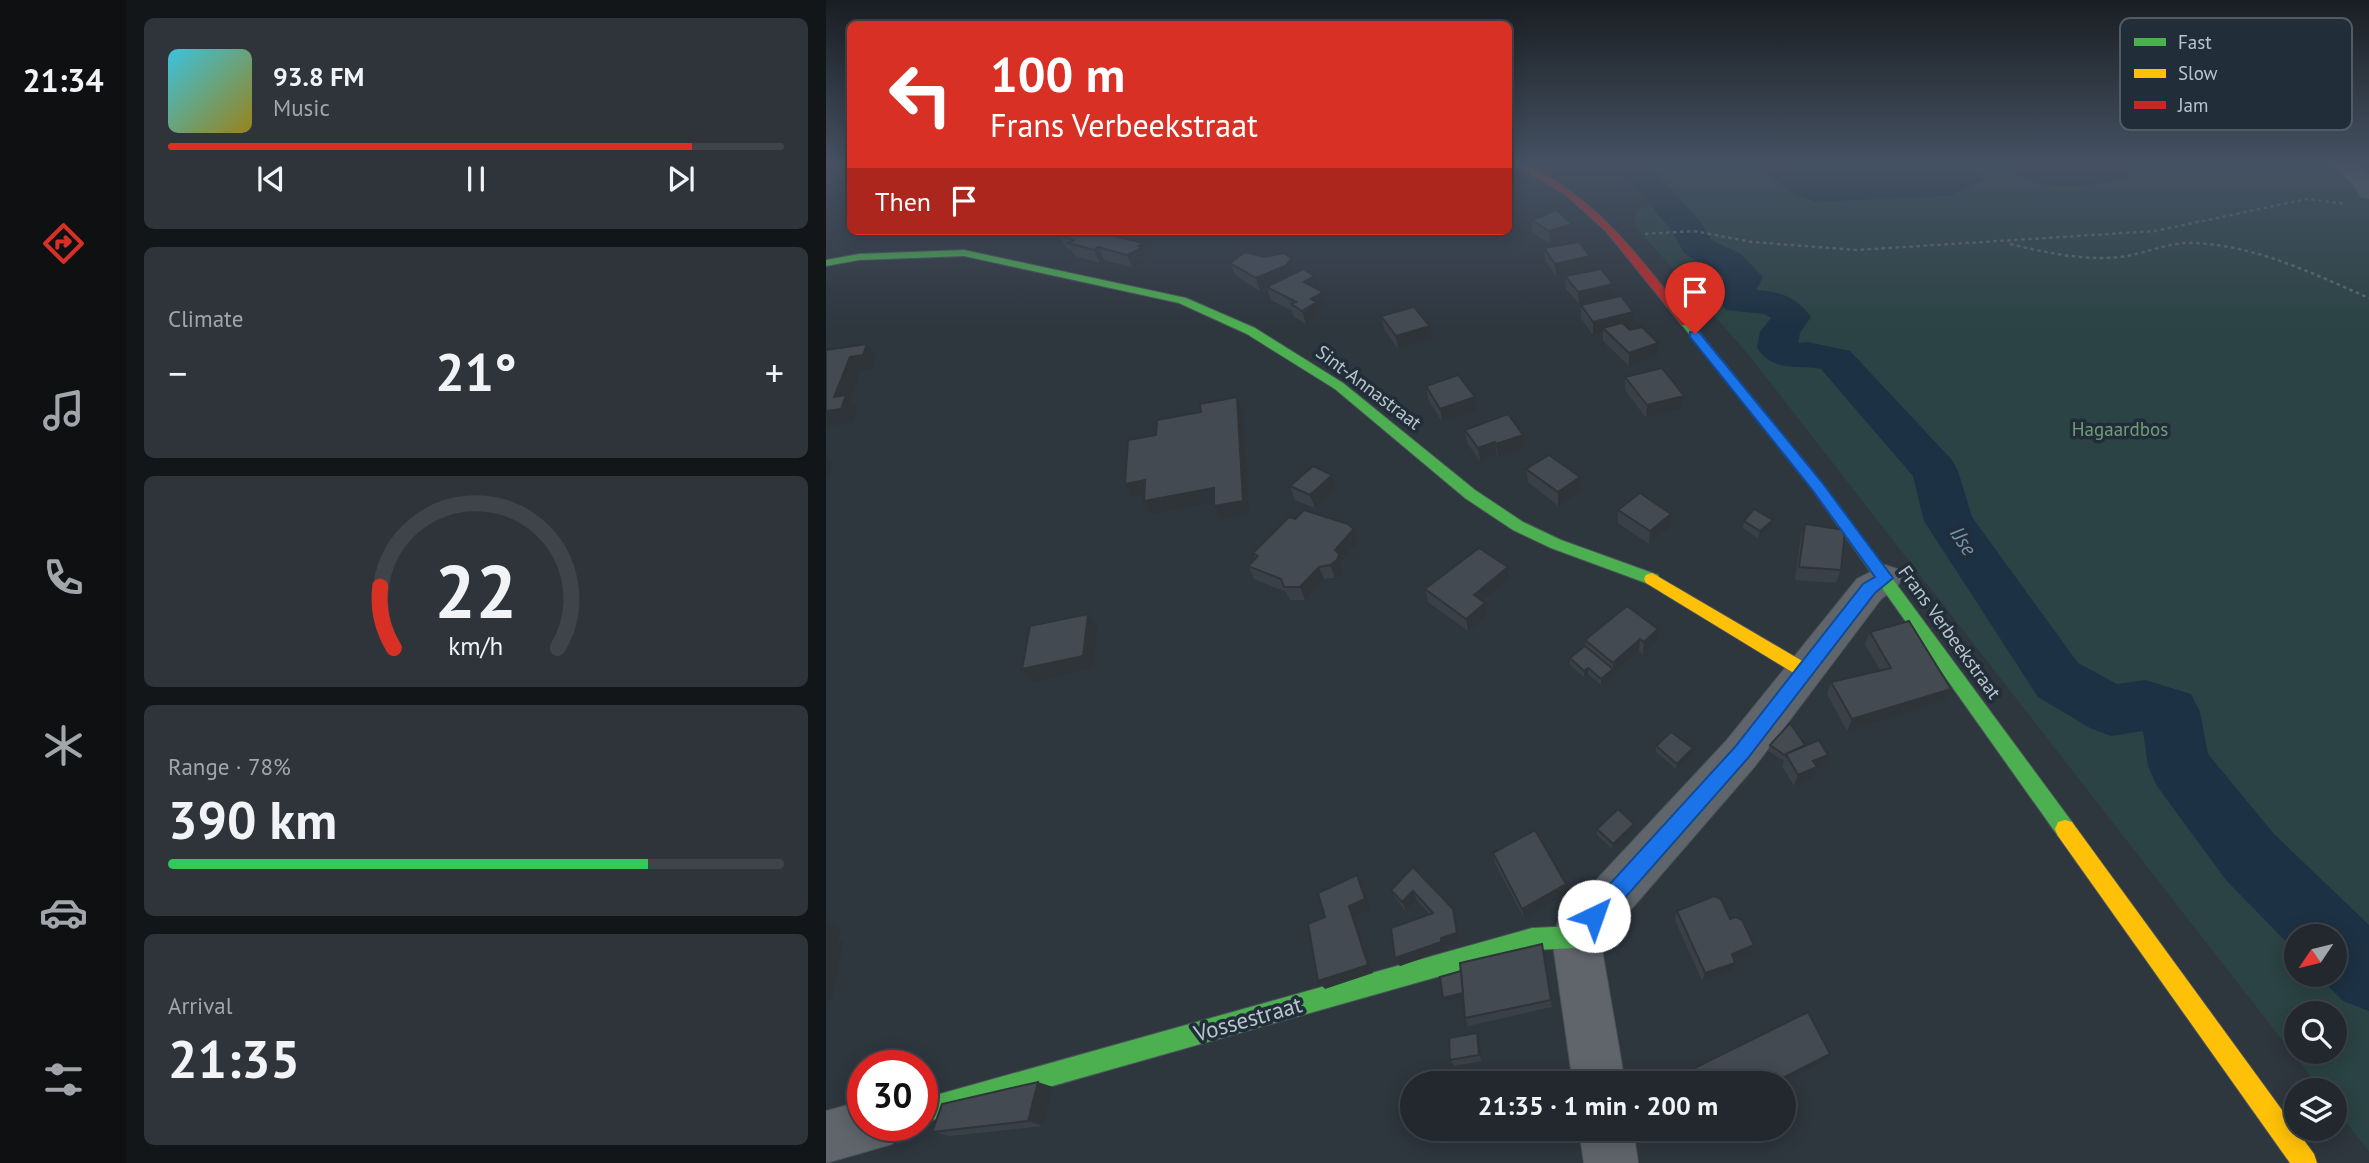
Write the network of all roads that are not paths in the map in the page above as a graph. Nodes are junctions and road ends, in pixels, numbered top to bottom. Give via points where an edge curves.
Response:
1 (1598, 218) edge
2 (826, 263) edge
3 (1885, 578) junction
4 (1803, 670) junction
5 (1576, 937) junction
6 (1596, 1071) edge
7 (938, 1106) edge
8 (847, 1132) edge
9 (826, 1138) edge
10 (1608, 1141) edge
11 (1611, 1163) edge
12 (2305, 1163) edge

1 - 3 street, Frans Verbeekstraat via 1816,485
2 - 4 street, Sint-Annastraat via 859,257 964,253 1182,300 1251,331 1339,386 1470,494 1518,526 1644,575
3 - 4 street via 1869,589
3 - 12 street, Frans Verbeekstraat
4 - 5 street via 1741,752
5 - 6 street
5 - 7 street, Vossestraat via 1532,939
8 - 9 street
10 - 11 street

